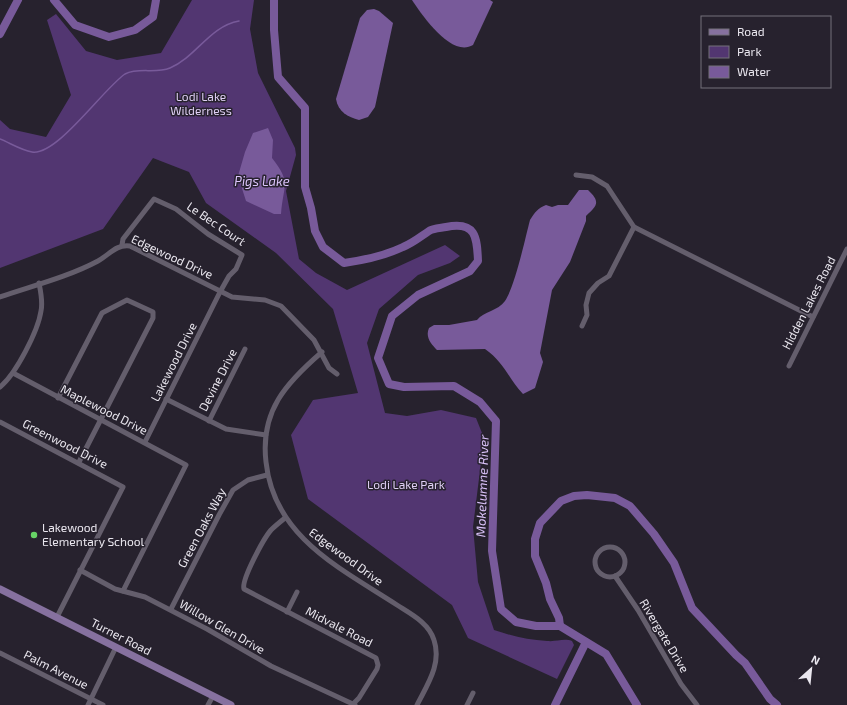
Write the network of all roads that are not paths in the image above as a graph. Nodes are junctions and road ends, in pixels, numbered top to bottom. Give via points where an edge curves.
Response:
1 (576, 175) dead end
2 (634, 227) junction
3 (122, 245) junction
4 (847, 249) edge
5 (39, 283) junction
6 (220, 292) junction
7 (0, 297) edge
8 (813, 318) junction
9 (582, 326) dead end
10 (245, 349) dead end
11 (322, 352) junction
12 (789, 366) dead end
13 (13, 373) junction
14 (337, 374) dead end
15 (0, 387) edge
16 (58, 398) junction
17 (166, 398) junction
18 (101, 420) junction
19 (209, 421) junction
20 (0, 422) edge
21 (266, 435) junction
22 (145, 442) junction
23 (80, 462) junction
24 (267, 475) junction
25 (285, 518) junction
26 (80, 570) junction
27 (615, 576) junction
28 (0, 589) edge
29 (123, 591) junction
30 (297, 592) dead end
31 (171, 609) junction
32 (287, 612) junction
33 (56, 617) junction
34 (116, 647) junction
35 (0, 653) edge
36 (473, 692) dead end
37 (213, 696) junction
38 (91, 699) junction
39 (88, 705) edge
40 (103, 705) edge
41 (208, 705) edge
42 (231, 705) edge
43 (353, 705) edge
44 (416, 705) edge
45 (467, 705) edge
46 (697, 705) edge

1 - 2 street via 592,176 607,186
2 - 8 street
2 - 9 street via 609,276 589,293 587,314
3 - 5 street, Edgewood Drive via 83,268
3 - 6 street, Edgewood Drive via 130,246
3 - 6 street, Le Bec Court via 123,239 151,200 160,201 241,253 242,259
4 - 8 street, Hidden Lakes Road
5 - 7 street, Edgewood Drive
5 - 13 street via 42,298 40,317
6 - 11 street, Edgewood Drive via 232,297 265,300 281,306 314,340
6 - 17 street, Lakewood Drive
8 - 12 street, Hidden Lakes Road
10 - 19 street, Devine Drive
11 - 14 street, Edgewood Drive via 330,368
11 - 21 street, Edgewood Drive via 301,369 286,387 270,414
13 - 15 street
13 - 16 street, Maplewood Drive
16 - 18 street, Maplewood Drive
16 - 18 street via 106,309 127,300 154,313
17 - 19 street
17 - 22 street, Lakewood Drive
18 - 22 street, Maplewood Drive
18 - 23 street
19 - 21 street via 226,429
20 - 23 street, Greenwood Drive
21 - 24 street, Edgewood Drive
22 - 29 street, Maplewood Drive via 186,464
23 - 26 street, Greenwood Drive via 123,486
24 - 25 street, Edgewood Drive via 270,488
24 - 31 street, Green Oaks Way via 248,480 233,490
25 - 32 street, Midvale Road via 267,535 243,585 246,591
25 - 44 street, Edgewood Drive via 300,536 324,556 416,618 432,635 436,647 436,662
26 - 29 street, Willow Glen Drive
26 - 33 street
27 - 27 street via 623,570 625,558 617,548 606,547 597,553 595,564 600,574
27 - 46 street, Rivergate Drive via 681,684
28 - 33 main road, Turner Road
29 - 31 street, Willow Glen Drive via 145,596
30 - 32 street, Midvale Road
31 - 43 street, Willow Glen Drive via 270,666
32 - 43 street, Midvale Road via 376,658 377,669
33 - 34 main road, Turner Road
34 - 37 main road, Turner Road
34 - 38 street
35 - 38 street, Palm Avenue
36 - 45 street
37 - 41 street
37 - 42 main road, Turner Road
38 - 39 street
38 - 40 street, Palm Avenue

